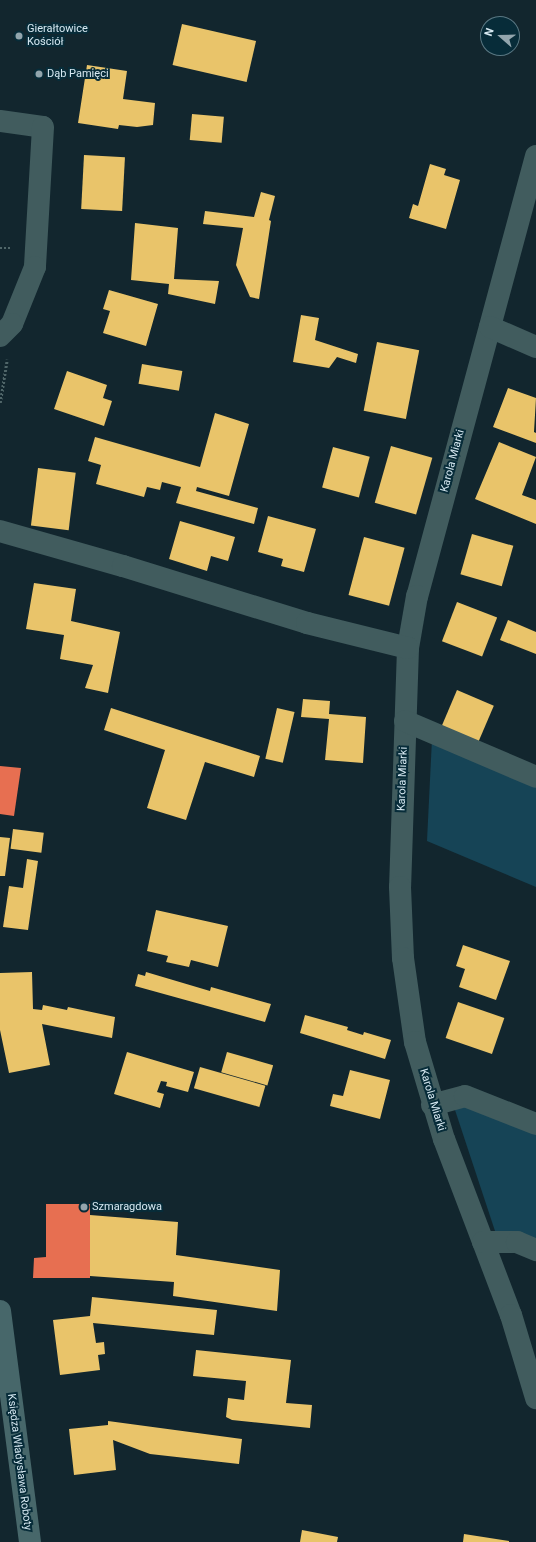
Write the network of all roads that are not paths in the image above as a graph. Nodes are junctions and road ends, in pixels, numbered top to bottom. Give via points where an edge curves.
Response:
1 (0, 121) edge
2 (536, 156) edge
3 (490, 328) junction
4 (6, 330) edge
5 (536, 347) edge
6 (0, 531) edge
7 (408, 648) junction
8 (405, 721) junction
9 (536, 777) edge
10 (432, 1105) junction
11 (536, 1124) edge
12 (484, 1242) junction
13 (536, 1250) edge
14 (0, 1311) edge
15 (536, 1398) edge
16 (30, 1542) edge

1 - 4 street via 43,126 35,267
2 - 3 street, Karola Miarki
3 - 5 street
3 - 7 street, Karola Miarki via 416,596
6 - 7 street via 308,623
7 - 8 street, Karola Miarki
8 - 9 street
8 - 10 street, Karola Miarki via 400,887 403,958 415,1042
10 - 11 street via 465,1096
10 - 12 street, Karola Miarki
12 - 13 street via 516,1242
12 - 15 street, Karola Miarki via 511,1315
14 - 16 main road, Księdza Władysława Roboty

